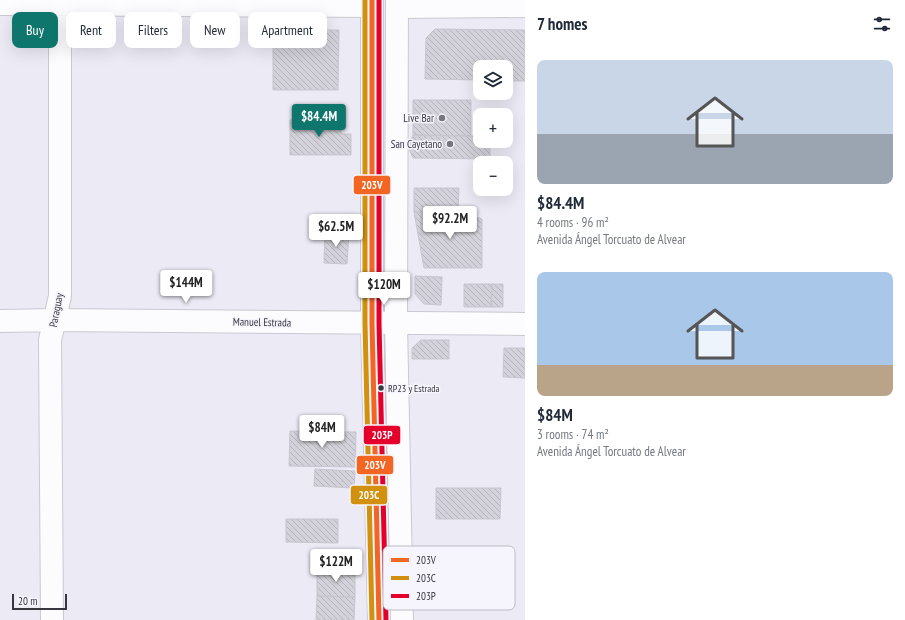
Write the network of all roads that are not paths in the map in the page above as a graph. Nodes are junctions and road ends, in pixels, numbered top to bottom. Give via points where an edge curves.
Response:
1 (60, 2) edge
2 (372, 3) edge
3 (397, 3) edge
4 (0, 4) edge
5 (525, 6) edge
6 (54, 320) junction
7 (0, 321) edge
8 (372, 323) junction
9 (396, 323) junction
10 (525, 324) edge
11 (401, 546) edge
12 (402, 610) edge
13 (52, 620) edge
14 (379, 620) edge
15 (402, 620) edge

1 - 2 street
1 - 4 street
1 - 6 street, Paraguay via 60,296
2 - 8 street
3 - 5 street
3 - 9 street
6 - 7 street, Manuel Estrada
6 - 8 street, Manuel Estrada
6 - 13 street, Paraguay via 50,340
8 - 9 street, Manuel Estrada
8 - 14 street
9 - 10 street, Manuel Estrada
9 - 11 street
12 - 15 street

